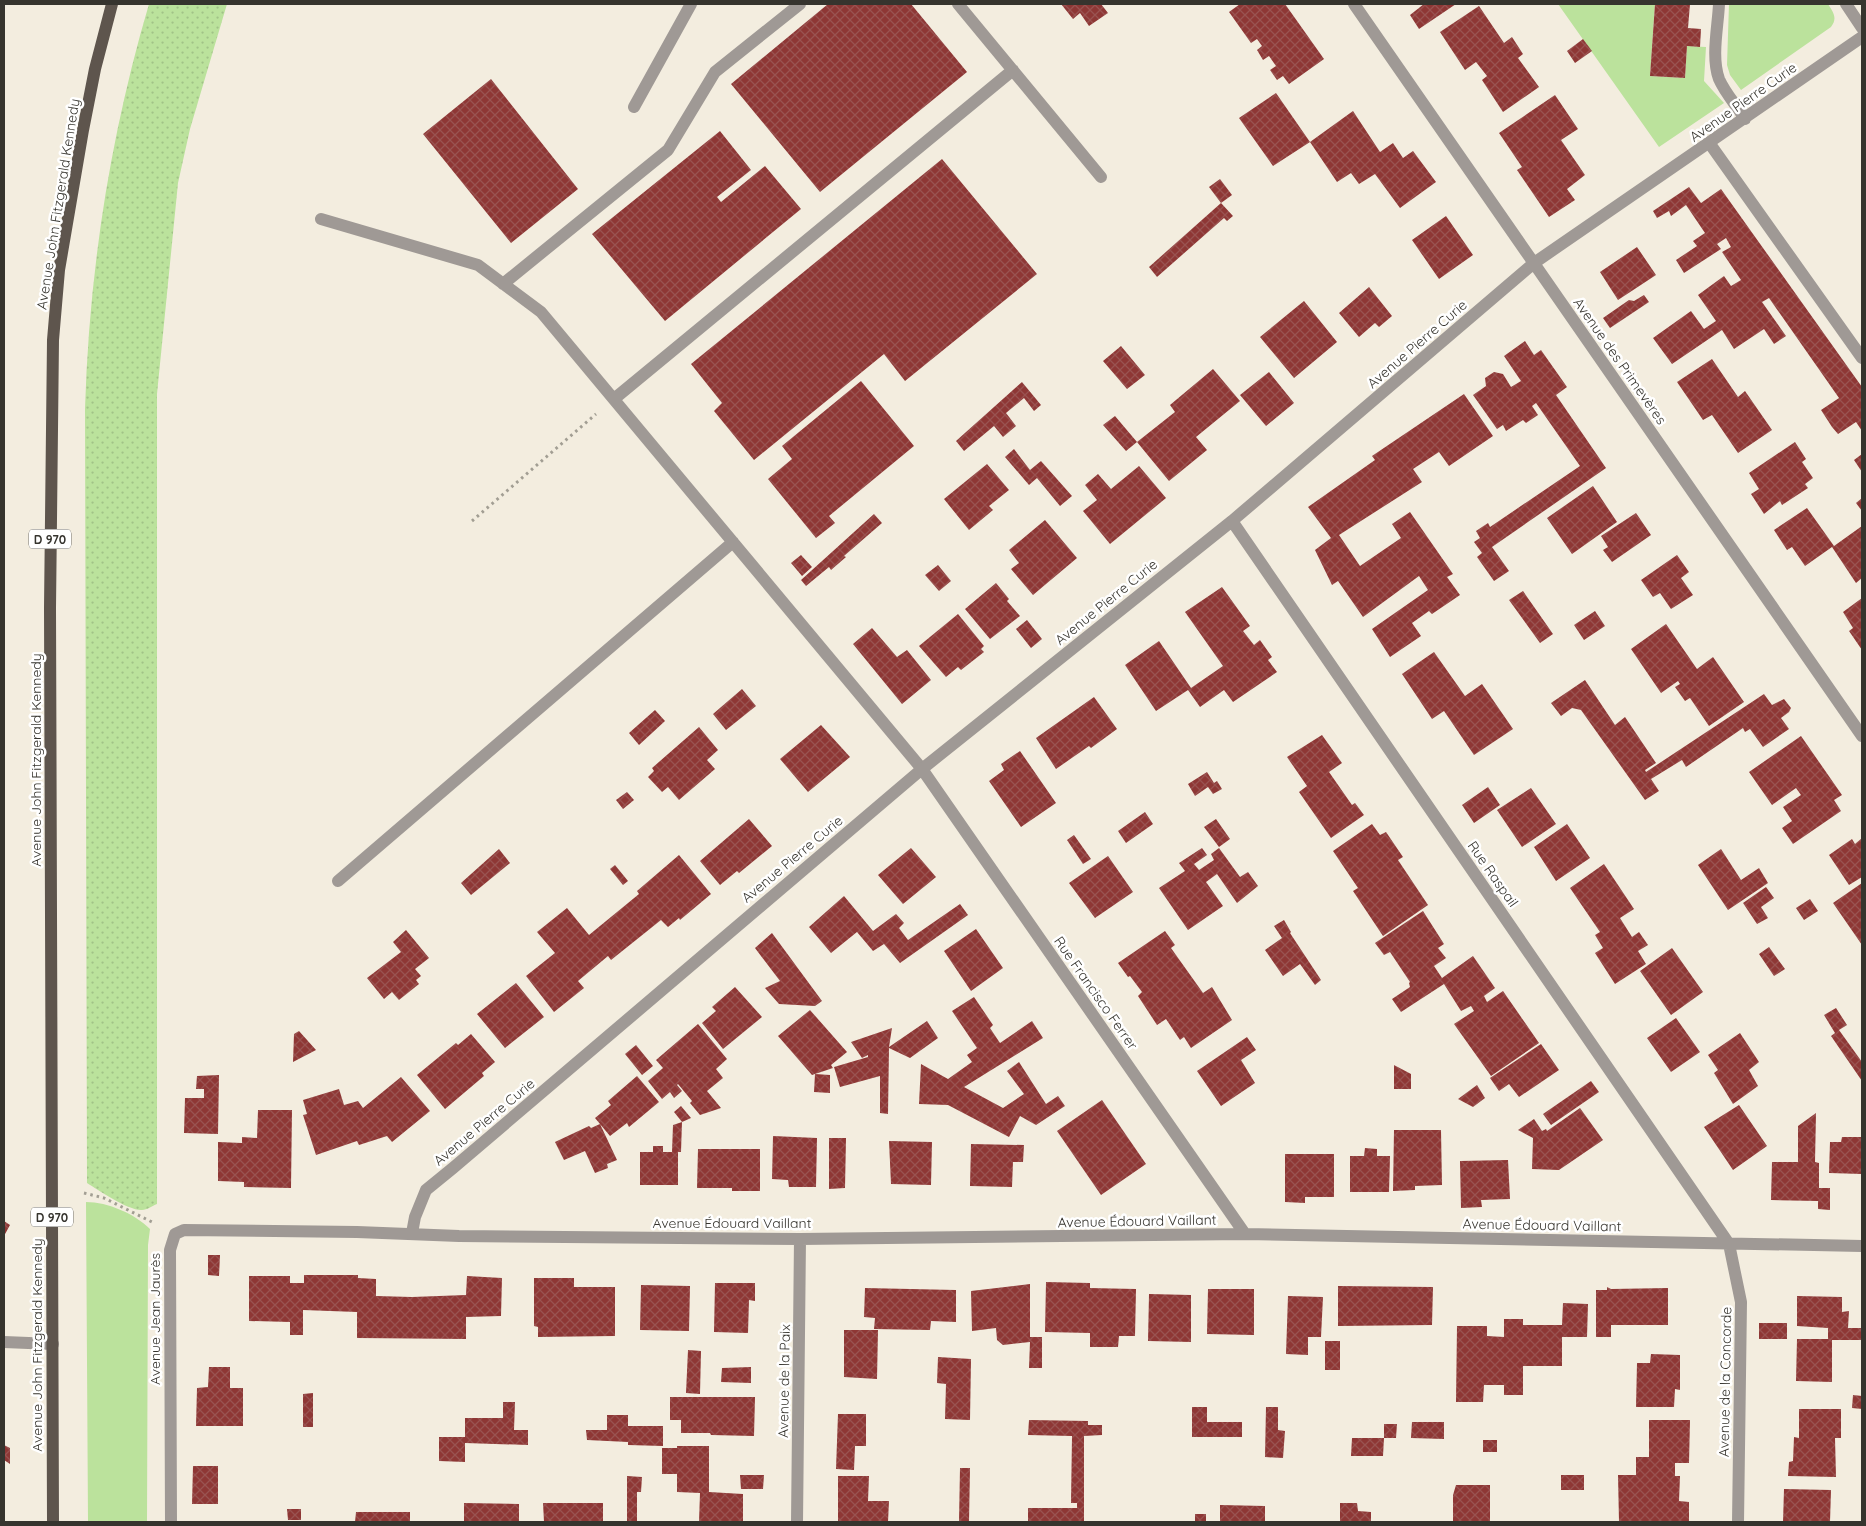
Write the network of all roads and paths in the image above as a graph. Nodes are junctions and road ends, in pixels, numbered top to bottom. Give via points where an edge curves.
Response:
1 (112, 4) edge
2 (691, 4) edge
3 (800, 4) edge
4 (958, 4) edge
5 (1354, 4) edge
6 (1719, 4) edge
7 (1846, 4) edge
8 (1862, 28) edge
9 (1862, 37) edge
10 (1013, 70) junction
11 (634, 107) dead end
12 (1745, 119) junction
13 (1710, 144) junction
14 (1102, 177) dead end
15 (321, 219) dead end
16 (1534, 264) junction
17 (503, 284) junction
18 (1862, 358) edge
19 (614, 399) junction
20 (472, 521) dead end
21 (1232, 522) junction
22 (733, 542) junction
23 (1862, 736) edge
24 (922, 769) junction
25 (338, 882) dead end
26 (84, 1193) dead end
27 (412, 1233) junction
28 (175, 1234) junction
29 (1245, 1234) junction
30 (800, 1239) junction
31 (1730, 1244) junction
32 (1862, 1246) edge
33 (4, 1342) edge
34 (53, 1344) junction
35 (53, 1522) edge
36 (171, 1522) edge
37 (797, 1522) edge
38 (1738, 1522) edge

1 - 34 main road, Avenue John Fitzgerald Kennedy / D 970 via 82,130 59,270 53,340 50,579
2 - 11 street
3 - 17 street via 715,72 668,150
4 - 10 street
5 - 16 street, Avenue des Primevères
6 - 12 street via 1717,70
7 - 8 street
9 - 12 street, Avenue Pierre Curie
10 - 14 street
10 - 19 street
12 - 13 street, Avenue Pierre Curie
13 - 16 street, Avenue Pierre Curie
13 - 18 street
15 - 17 street, Rue Francisco Ferrer via 478,265
16 - 21 street, Avenue Pierre Curie
16 - 23 street, Avenue des Primevères
17 - 19 street, Rue Francisco Ferrer via 541,312
19 - 20 path
19 - 22 street, Rue Francisco Ferrer
21 - 24 street, Avenue Pierre Curie
21 - 31 street, Rue Raspail
22 - 24 street, Rue Francisco Ferrer
22 - 25 street
24 - 27 street, Avenue Pierre Curie via 426,1190
24 - 29 street, Rue Francisco Ferrer
26 - 28 path via 104,1198
27 - 28 street via 184,1230
27 - 30 street, Avenue Édouard Vaillant
28 - 36 street, Avenue Jean Jaurès via 170,1250
29 - 30 street, Avenue Édouard Vaillant
29 - 31 street, Avenue Édouard Vaillant
30 - 37 street, Avenue de la Paix
31 - 32 street, Avenue Édouard Vaillant
31 - 38 street, Avenue de la Concorde via 1741,1302
33 - 34 street
34 - 35 main road, Avenue John Fitzgerald Kennedy / D 970

